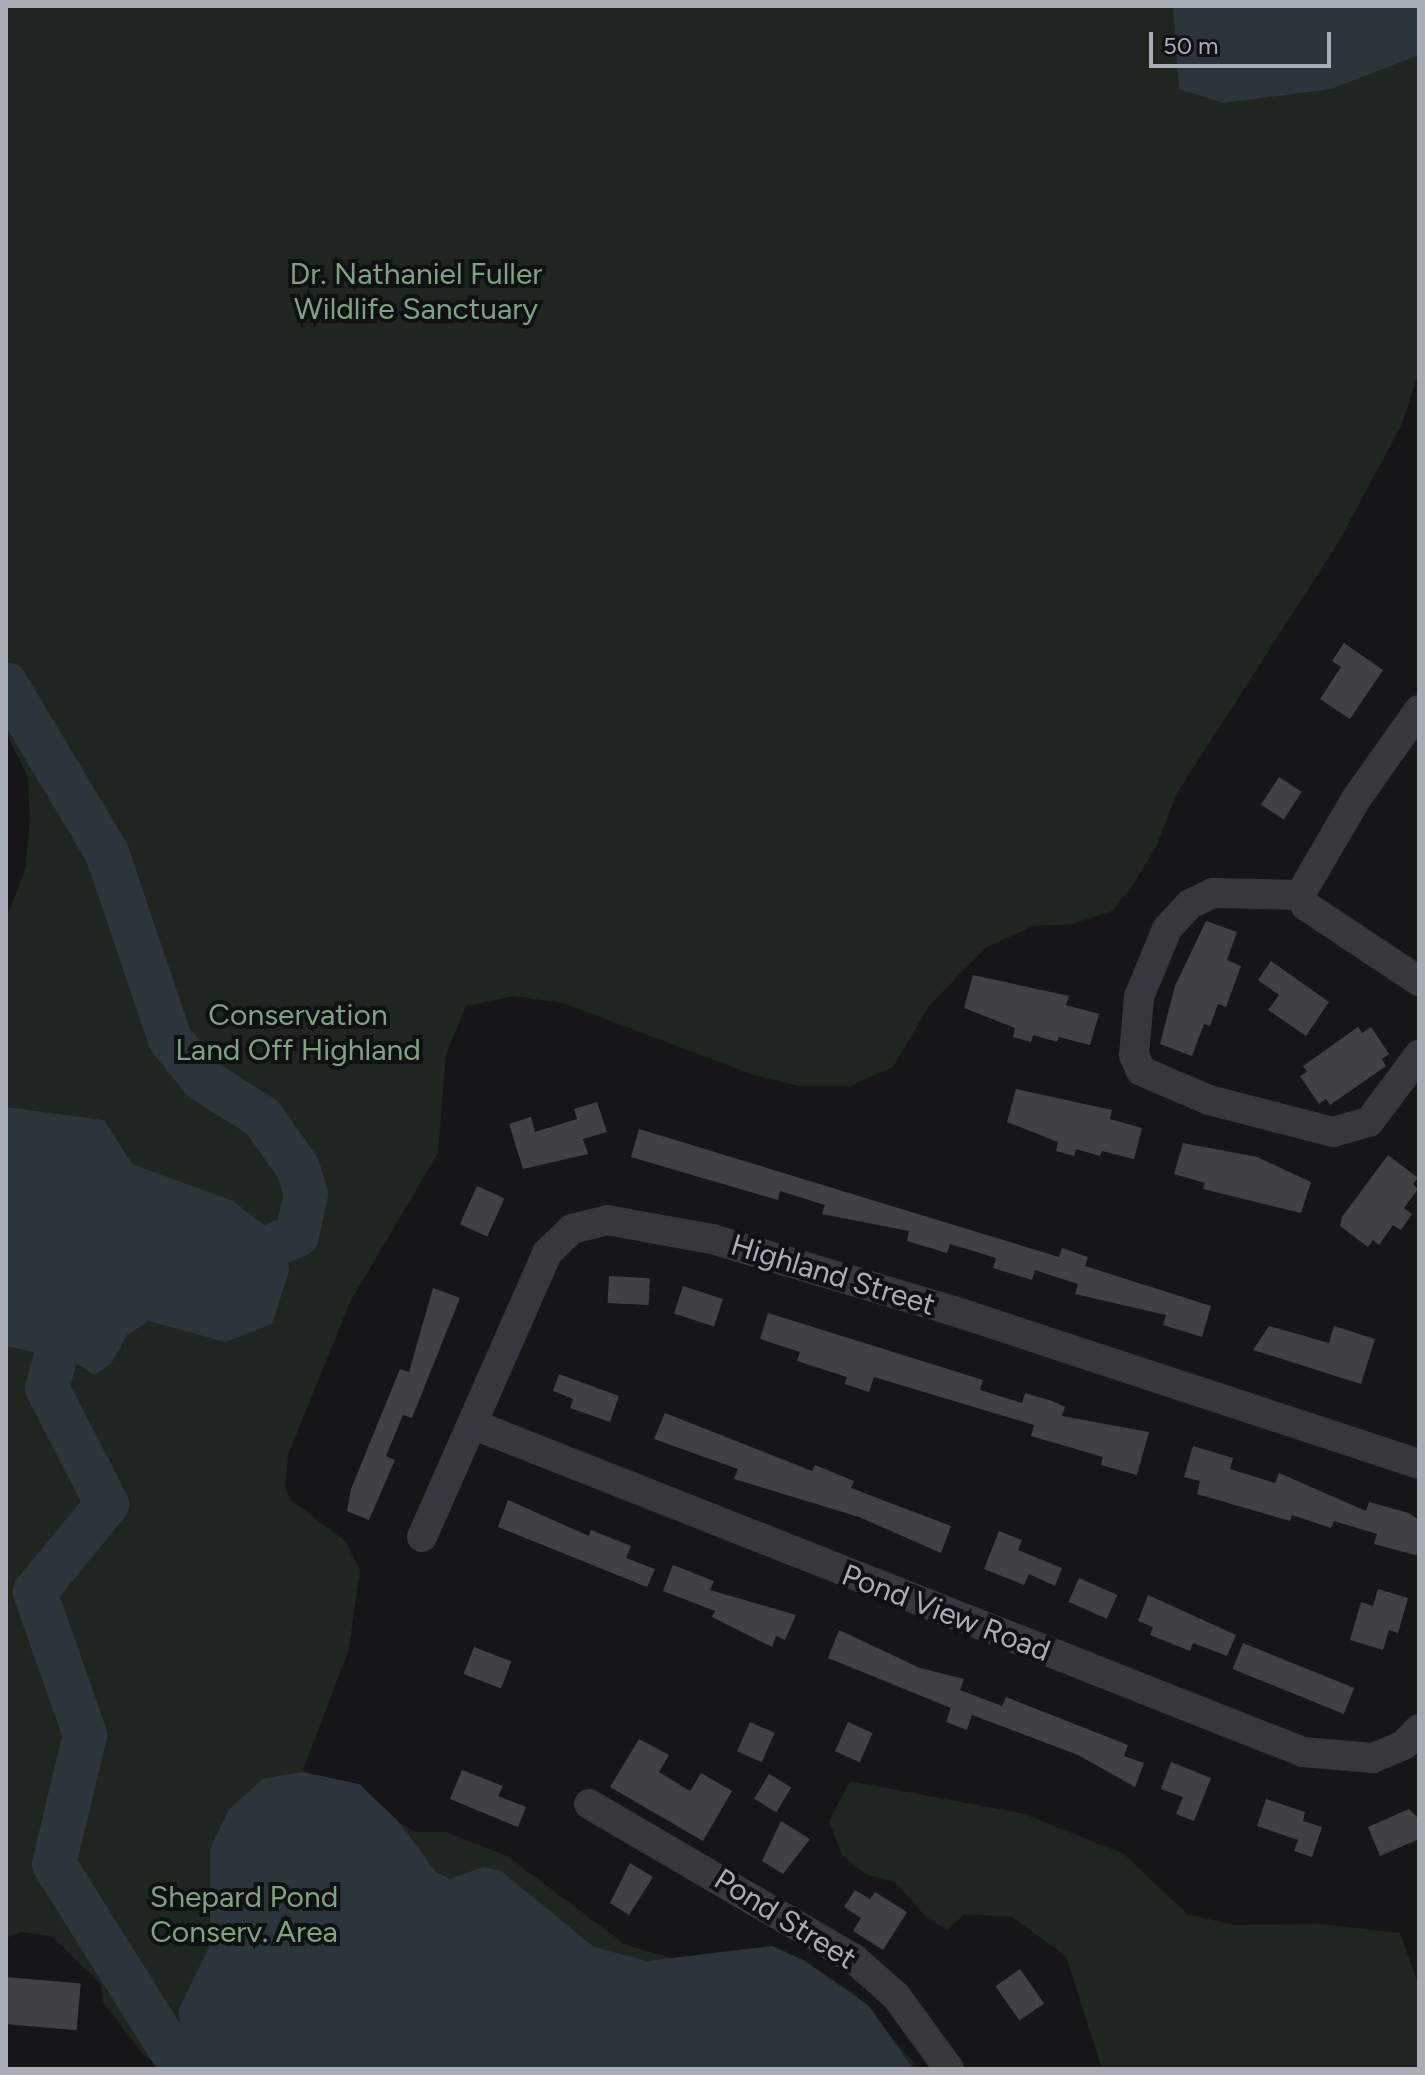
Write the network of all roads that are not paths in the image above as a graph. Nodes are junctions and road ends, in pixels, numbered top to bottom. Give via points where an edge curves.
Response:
1 (1419, 710) edge
2 (1300, 895) junction
3 (1419, 981) edge
4 (1419, 1055) edge
5 (472, 1424) junction
6 (1419, 1464) edge
7 (422, 1537) dead end
8 (1419, 1729) edge
9 (589, 1804) dead end
10 (949, 2069) edge

1 - 2 street via 1356,799
2 - 3 street via 1306,906
2 - 4 street via 1213,893 1190,904 1167,929 1139,997 1134,1055 1141,1071 1209,1100 1333,1132 1369,1122
5 - 6 street, Highland Street via 547,1253 572,1229 619,1220 712,1239 963,1314
5 - 7 street, Highland Street
5 - 8 street, Pond View Road via 1303,1752 1373,1758 1404,1745
9 - 10 street, Pond Street via 854,1959 896,1996

